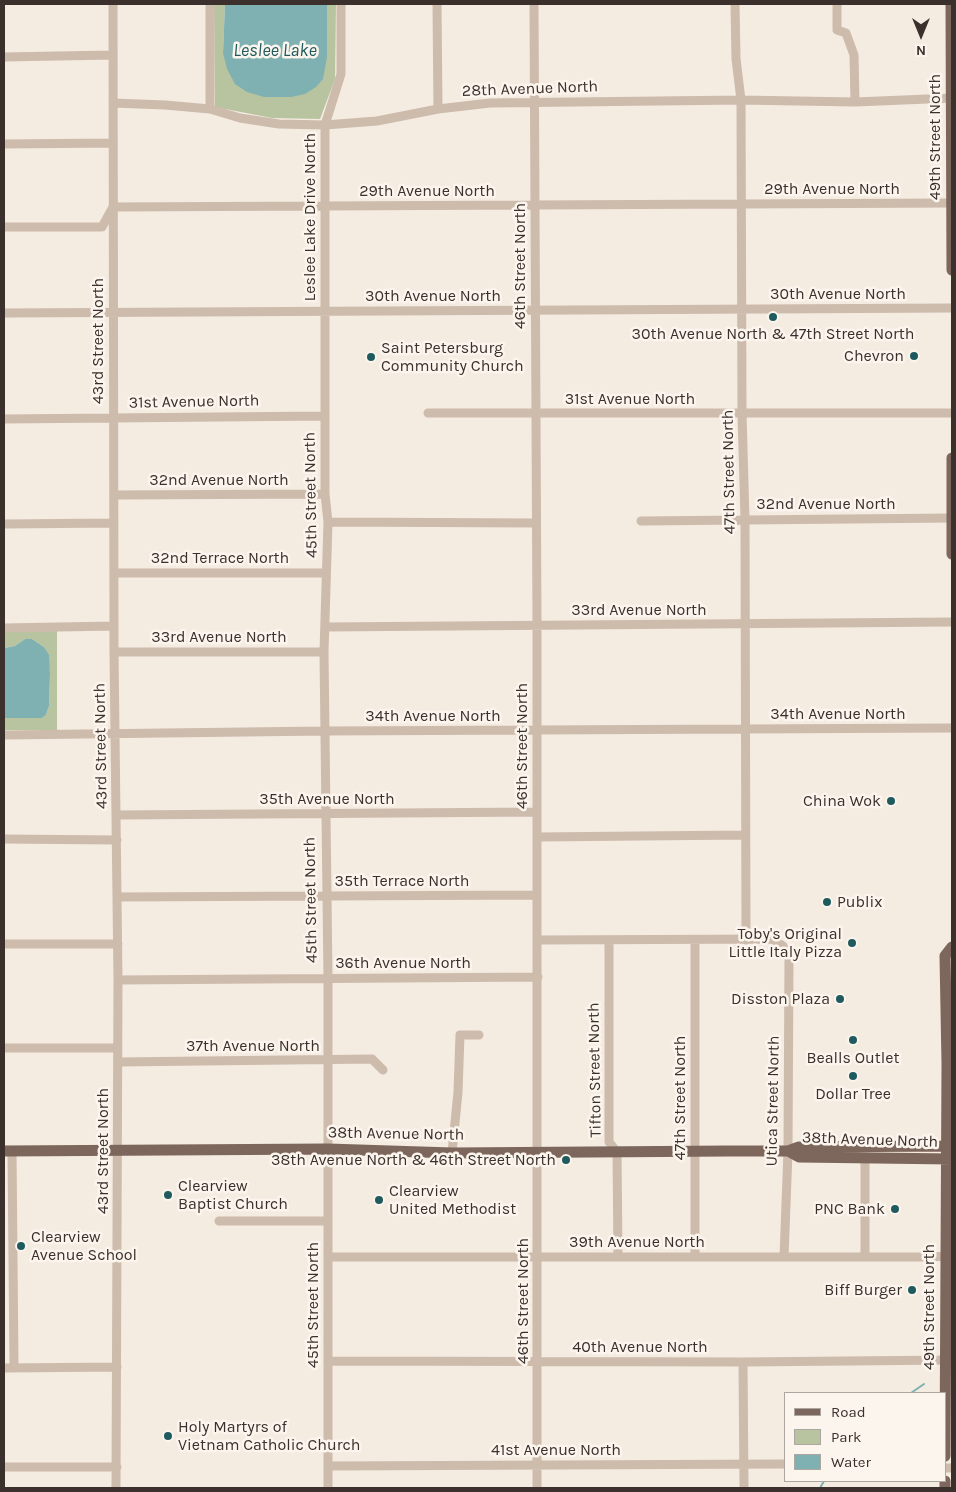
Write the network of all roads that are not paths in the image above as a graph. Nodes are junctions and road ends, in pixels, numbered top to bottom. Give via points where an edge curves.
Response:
1 (113, 4) edge
2 (210, 4) edge
3 (341, 4) edge
4 (437, 4) edge
5 (534, 4) edge
6 (735, 4) edge
7 (837, 4) edge
8 (950, 4) edge
9 (113, 55) junction
10 (4, 56) edge
11 (951, 98) edge
12 (741, 100) junction
13 (534, 101) junction
14 (855, 102) junction
15 (113, 103) junction
16 (438, 109) junction
17 (210, 110) junction
18 (325, 125) junction
19 (113, 143) junction
20 (4, 144) edge
21 (952, 203) edge
22 (740, 204) junction
23 (325, 206) junction
24 (535, 206) junction
25 (113, 207) junction
26 (4, 227) edge
27 (952, 270) edge
28 (952, 308) edge
29 (742, 310) junction
30 (535, 311) junction
31 (113, 312) junction
32 (326, 312) junction
33 (4, 313) edge
34 (428, 413) dead end
35 (952, 413) edge
36 (535, 414) junction
37 (742, 414) junction
38 (325, 416) junction
39 (114, 418) junction
40 (4, 419) edge
41 (952, 458) edge
42 (325, 494) junction
43 (114, 495) junction
44 (952, 518) edge
45 (745, 519) junction
46 (640, 521) dead end
47 (328, 522) junction
48 (114, 523) junction
49 (536, 523) junction
50 (4, 524) edge
51 (952, 554) edge
52 (114, 573) junction
53 (326, 573) junction
54 (952, 622) edge
55 (537, 625) junction
56 (745, 625) junction
57 (114, 626) junction
58 (326, 627) junction
59 (4, 628) edge
60 (114, 652) junction
61 (324, 652) junction
62 (952, 728) edge
63 (746, 729) junction
64 (325, 731) junction
65 (536, 731) junction
66 (116, 733) junction
67 (4, 735) edge
68 (537, 812) junction
69 (325, 814) junction
70 (117, 815) junction
71 (746, 835) junction
72 (537, 837) junction
73 (4, 839) edge
74 (117, 840) junction
75 (537, 895) junction
76 (326, 896) junction
77 (117, 897) junction
78 (538, 940) junction
79 (609, 940) junction
80 (694, 940) junction
81 (746, 940) junction
82 (4, 944) edge
83 (118, 944) junction
84 (952, 947) edge
85 (538, 977) junction
86 (328, 979) junction
87 (118, 980) junction
88 (952, 986) edge
89 (945, 997) junction
90 (479, 1035) dead end
91 (4, 1048) edge
92 (118, 1048) junction
93 (327, 1060) junction
94 (118, 1062) junction
95 (950, 1064) edge
96 (383, 1070) dead end
97 (949, 1146) edge
98 (328, 1149) junction
99 (8, 1151) edge
100 (117, 1151) junction
101 (695, 1151) junction
102 (788, 1151) junction
103 (538, 1152) junction
104 (617, 1152) junction
105 (452, 1153) junction
106 (865, 1158) junction
107 (950, 1159) edge
108 (328, 1221) junction
109 (219, 1222) dead end
110 (946, 1256) junction
111 (328, 1257) junction
112 (538, 1257) junction
113 (695, 1257) junction
114 (784, 1257) junction
115 (865, 1257) junction
116 (618, 1258) junction
117 (949, 1360) edge
118 (328, 1361) junction
119 (538, 1361) junction
120 (743, 1362) junction
121 (117, 1366) junction
122 (4, 1368) edge
123 (14, 1368) junction
124 (946, 1432) edge
125 (744, 1464) junction
126 (784, 1464) edge
127 (537, 1465) junction
128 (328, 1466) junction
129 (4, 1467) edge
130 (116, 1467) junction
131 (116, 1488) edge
132 (328, 1488) edge
133 (537, 1488) edge
134 (744, 1488) edge

1 - 9 street, 43rd Street North
2 - 17 street
3 - 18 street, Leslee Lake Drive North via 341,74
4 - 16 street
5 - 13 street, 46th Street North
6 - 12 street, 47th Street North
7 - 14 street via 837,30 846,33 854,55
8 - 11 main road, 49th Street North
9 - 10 street
9 - 15 street, 43rd Street North
11 - 14 street, 28th Avenue North
11 - 21 main road, 49th Street North
12 - 13 street, 28th Avenue North
12 - 14 street, 28th Avenue North
12 - 22 street, 47th Street North
13 - 16 street, 28th Avenue North
13 - 24 street, 46th Street North
15 - 17 street, 28th Avenue North
15 - 19 street, 43rd Street North
16 - 18 street, 28th Avenue North via 378,121
17 - 18 street, 28th Avenue North via 279,124
18 - 23 street, Leslee Lake Drive North
19 - 20 street
19 - 25 street, 43rd Street North
21 - 22 street, 29th Avenue North
21 - 27 main road, 49th Street North
22 - 24 street, 29th Avenue North
22 - 29 street, 47th Street North
23 - 24 street, 29th Avenue North
23 - 25 street, 29th Avenue North
23 - 32 street, Leslee Lake Drive North
24 - 30 street, 46th Street North
25 - 26 street via 102,227
25 - 31 street, 43rd Street North
28 - 29 street, 30th Avenue North
29 - 30 street, 30th Avenue North
29 - 37 street, 47th Street North
30 - 32 street, 30th Avenue North
30 - 36 street, 46th Street North
31 - 32 street, 30th Avenue North
31 - 33 street, 30th Avenue North
31 - 39 street, 43rd Street North
32 - 38 street, 45th Street North
34 - 36 street, 31st Avenue North
35 - 37 street, 31st Avenue North
36 - 37 street, 31st Avenue North
36 - 49 street, 46th Street North
37 - 45 street, 47th Street North
38 - 39 street, 31st Avenue North
38 - 42 street, 45th Street North
39 - 40 street, 31st Avenue North
39 - 43 street, 43rd Street North
41 - 44 main road
42 - 43 street, 32nd Avenue North
42 - 47 street, 45th Street North
43 - 48 street, 43rd Street North
44 - 45 street, 32nd Avenue North
44 - 51 main road
45 - 46 street, 32nd Avenue North
45 - 56 street, 47th Street North
47 - 49 street
47 - 53 street, 45th Street North
48 - 50 street
48 - 52 street, 43rd Street North
49 - 55 street, 46th Street North
52 - 53 street, 32nd Terrace North
52 - 57 street, 43rd Street North
53 - 58 street, 45th Street North
54 - 56 street, 33rd Avenue North
55 - 56 street, 33rd Avenue North
55 - 58 street, 33rd Avenue North
55 - 65 street, 46th Street North
56 - 63 street, 47th Street North
57 - 59 street
57 - 60 street, 43rd Street North
58 - 61 street, 45th Street North
60 - 61 street, 33rd Avenue North
60 - 66 street, 43rd Street North
61 - 64 street, 45th Street North
62 - 63 street, 34th Avenue North
63 - 65 street, 34th Avenue North
63 - 71 street, 47th Street North
64 - 65 street, 34th Avenue North
64 - 66 street, 34th Avenue North
64 - 69 street, 45th Street North
65 - 68 street, 46th Street North
66 - 67 street, 34th Avenue North
66 - 70 street, 43rd Street North
68 - 69 street, 35th Avenue North
68 - 72 street, 46th Street North
69 - 70 street, 35th Avenue North
69 - 76 street, 45th Street North
70 - 74 street, 43rd Street North
71 - 72 street
71 - 81 street, 47th Street North
72 - 75 street, 46th Street North
73 - 74 street
74 - 77 street, 43rd Street North
75 - 76 street, 35th Terrace North
75 - 78 street, 46th Street North
76 - 77 street, 35th Terrace North
76 - 86 street, 45th Street North
77 - 83 street, 43rd Street North
78 - 79 street
78 - 85 street, 46th Street North
79 - 80 street
79 - 104 street, Tifton Street North via 609,1142
80 - 81 street
80 - 101 street, 47th Street North
81 - 102 street, Utica Street North via 772,939 783,946 788,958
82 - 83 street
83 - 87 street, 43rd Street North
84 - 89 main road via 945,956
85 - 86 street, 36th Avenue North
85 - 103 street, 46th Street North
86 - 87 street, 36th Avenue North
86 - 93 street, 45th Street North
87 - 92 street, 43rd Street North
88 - 89 main road
89 - 95 main road
90 - 105 street via 460,1035
91 - 92 street
92 - 94 street, 43rd Street North
93 - 94 street, 37th Avenue North
93 - 96 street, 37th Avenue North via 372,1060
93 - 98 street, 45th Street North
94 - 100 street, 43rd Street North
95 - 97 main road
97 - 102 main road, 38th Avenue North via 799,1147
97 - 107 main road, 49th Street North
98 - 100 main road, 38th Avenue North
98 - 105 main road, 38th Avenue North
98 - 108 street, 45th Street North
99 - 100 main road, 38th Avenue North
99 - 123 street
100 - 121 street, 43rd Street North
101 - 102 main road, 38th Avenue North
101 - 104 main road, 38th Avenue North
101 - 113 street, 47th Street North
102 - 106 main road, 38th Avenue North via 799,1157
102 - 114 street, Utica Street North
103 - 104 main road, 38th Avenue North
103 - 105 main road, 38th Avenue North
103 - 112 street, 46th Street North
104 - 116 street, Tifton Street North
106 - 107 main road, 38th Avenue North
106 - 115 street
107 - 110 main road, 49th Street North
108 - 109 street
108 - 111 street, 45th Street North
110 - 115 street, 39th Avenue North
110 - 117 main road, 49th Street North
111 - 112 street, 39th Avenue North
111 - 118 street, 45th Street North
112 - 116 street, 39th Avenue North
112 - 119 street, 46th Street North
113 - 114 street, 39th Avenue North
113 - 116 street, 39th Avenue North
114 - 115 street, 39th Avenue North
117 - 120 street, 40th Avenue North
117 - 124 main road, 49th Street North
118 - 119 street, 40th Avenue North
118 - 128 street, 45th Street North
119 - 120 street, 40th Avenue North
119 - 127 street, 46th Street North
120 - 125 street
121 - 123 street
121 - 130 street, 43rd Street North
122 - 123 street
125 - 126 street, 41st Avenue North
125 - 127 street, 41st Avenue North
125 - 134 street
127 - 128 street, 41st Avenue North
127 - 133 street, 46th Street North
128 - 132 street, 45th Street North
129 - 130 street
130 - 131 street, 43rd Street North

